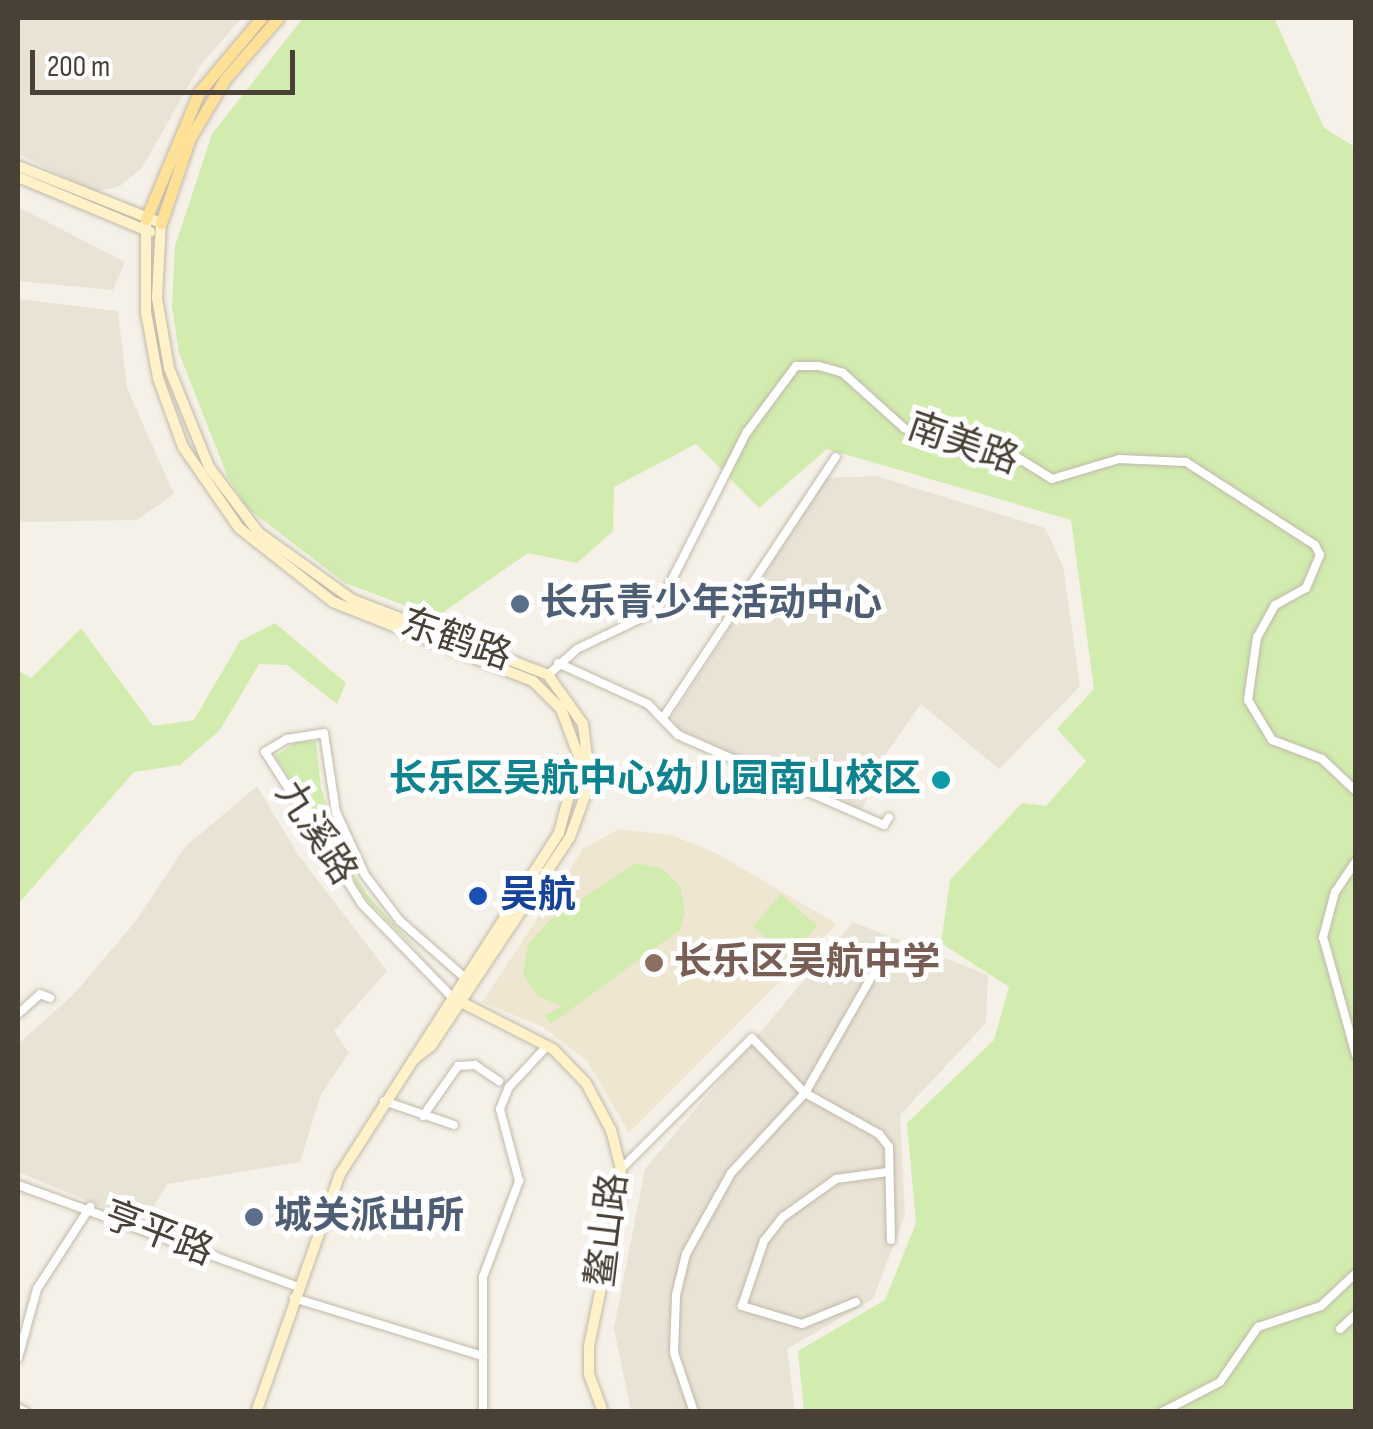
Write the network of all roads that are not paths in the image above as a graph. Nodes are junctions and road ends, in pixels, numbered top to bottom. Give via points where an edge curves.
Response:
1 (261, 18) edge
2 (278, 18) edge
3 (18, 166) edge
4 (18, 177) edge
5 (146, 225) junction
6 (160, 228) junction
7 (836, 457) dead end
8 (558, 663) junction
9 (548, 675) junction
10 (663, 718) junction
11 (1356, 791) edge
12 (888, 816) dead end
13 (1356, 861) edge
14 (872, 976) dead end
15 (464, 977) junction
16 (50, 998) dead end
17 (456, 999) junction
18 (18, 1014) edge
19 (547, 1046) junction
20 (1356, 1055) edge
21 (500, 1082) dead end
22 (806, 1093) junction
23 (384, 1101) junction
24 (423, 1116) junction
25 (454, 1125) dead end
26 (621, 1169) junction
27 (888, 1172) junction
28 (18, 1185) edge
29 (90, 1207) junction
30 (891, 1240) dead end
31 (1356, 1273) edge
32 (296, 1293) junction
33 (856, 1302) dead end
34 (1356, 1314) edge
35 (1340, 1329) dead end
36 (483, 1356) junction
37 (18, 1358) edge
38 (18, 1408) edge
39 (26, 1412) edge
40 (256, 1412) edge
41 (483, 1412) edge
42 (602, 1412) edge
43 (694, 1412) edge
44 (1162, 1412) edge

1 - 5 main road via 226,54 182,120
2 - 6 main road via 226,79 190,138
3 - 5 main road
4 - 5 main road
5 - 6 main road
5 - 15 main road, 东鹤路 via 146,312 158,378 183,447 239,528 333,602 534,681 571,728 579,757 569,813
6 - 9 main road, 东鹤路 via 157,298 169,368 209,467 246,519 288,559 353,600
7 - 10 street
8 - 9 street, 南美路
8 - 10 street via 648,704
8 - 11 street, 南美路 via 656,610 747,432 785,377 796,366 830,367 904,428 958,448 1007,451 1052,479 1119,459 1186,462 1315,546 1320,555 1306,588 1275,606 1257,637 1248,700 1272,740 1322,758
9 - 17 main road, 东鹤路 via 583,724 590,782 583,809
10 - 12 street via 678,735 729,758 884,824
13 - 20 street via 1336,892 1323,937
14 - 22 street
15 - 17 main road, 东鹤路
15 - 17 street, 九溪路 via 400,921 364,874 336,812 324,733 287,739 265,752 362,904
16 - 18 street via 40,994
17 - 19 main road, 鳌山路
17 - 23 main road, 东鹤路 via 431,1046 412,1060
19 - 26 main road, 鳌山路 via 594,1095
19 - 36 street via 509,1087 500,1109 519,1181 483,1278
21 - 24 street via 471,1063 458,1066
22 - 26 street via 762,1042 741,1042
22 - 27 street via 879,1134 889,1147
22 - 43 street via 731,1173 686,1254 674,1354
23 - 24 street
23 - 32 main road, 东鹤路 via 326,1204
24 - 25 street
26 - 42 main road, 鳌山路 via 589,1346
27 - 30 street
27 - 33 street via 814,1188 764,1241 742,1306 802,1324
28 - 29 street, 亨平路
29 - 32 street, 亨平路
29 - 37 street via 37,1288
31 - 44 street via 1321,1306 1258,1327 1220,1382
32 - 36 street, 亨平路
32 - 40 main road, 东鹤路
34 - 35 street
36 - 41 street
38 - 39 street

